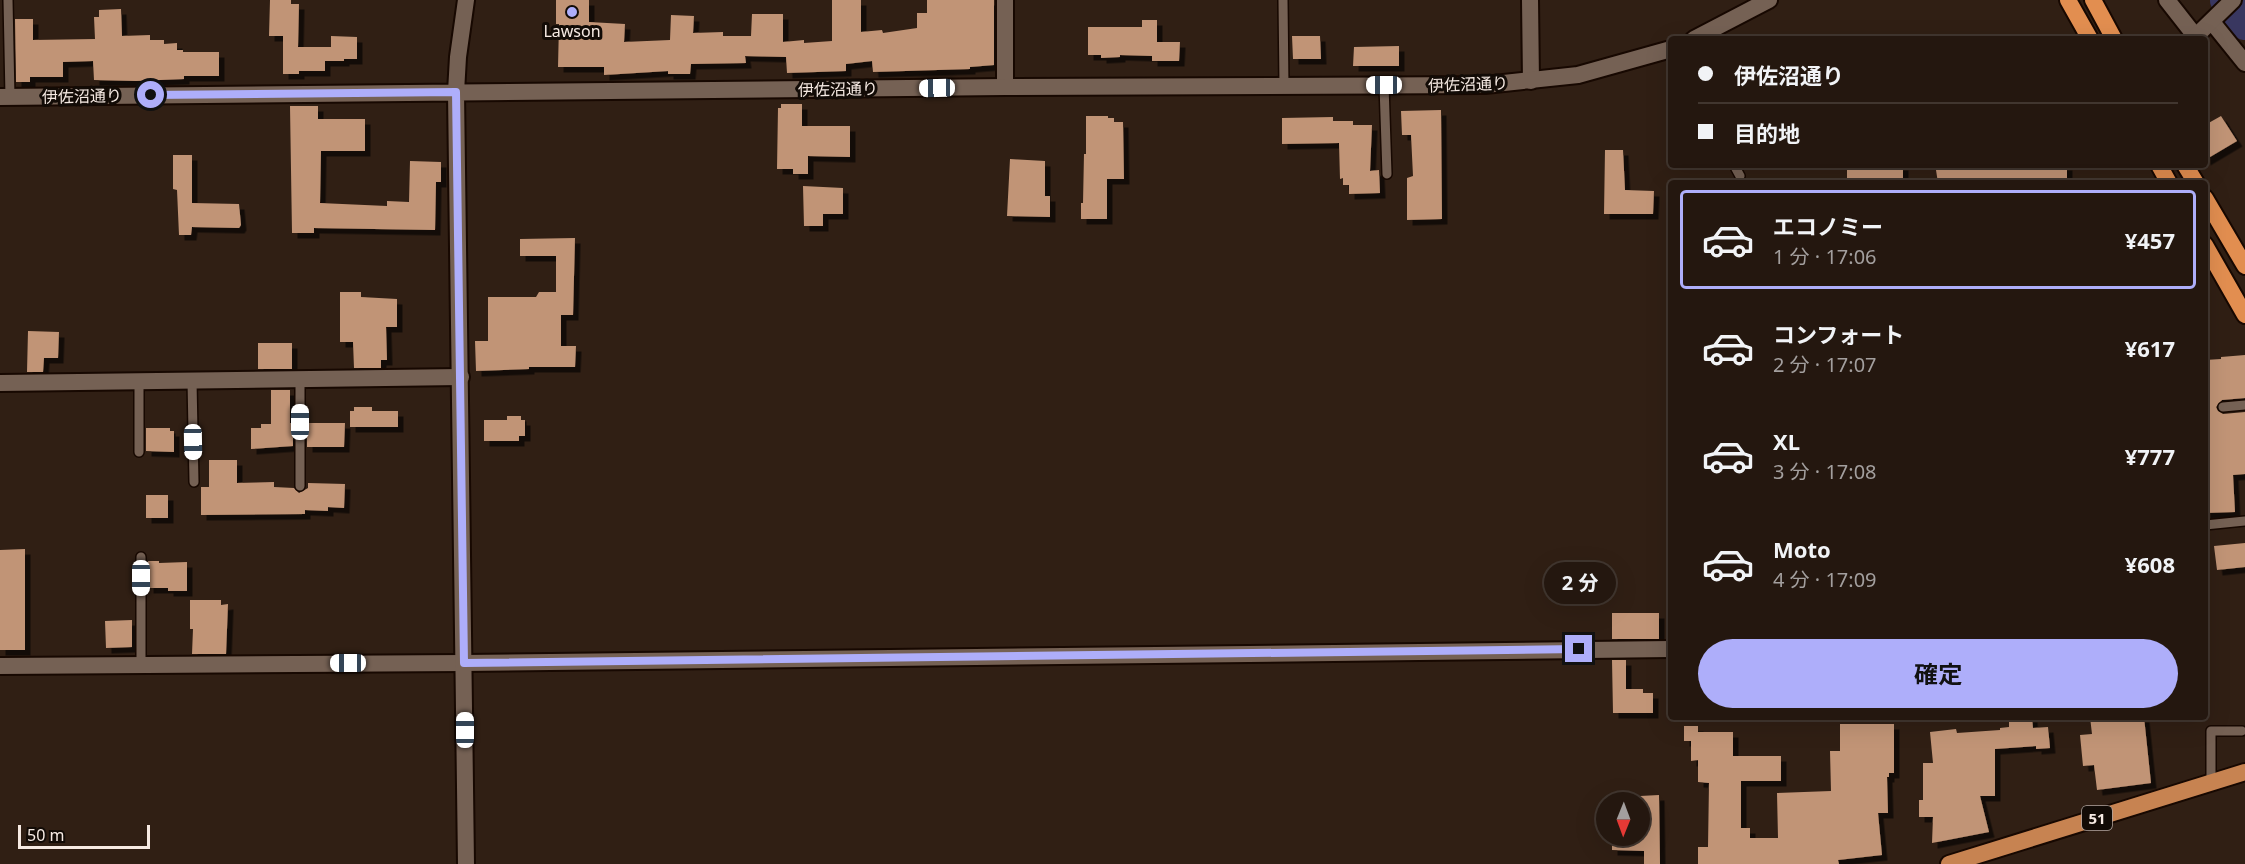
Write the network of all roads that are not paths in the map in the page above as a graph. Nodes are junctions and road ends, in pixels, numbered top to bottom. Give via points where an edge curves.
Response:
1 (8, 0) edge
2 (466, 0) edge
3 (1005, 0) edge
4 (1283, 0) edge
5 (1530, 0) edge
6 (1769, 0) edge
7 (2068, 0) edge
8 (2093, 0) edge
9 (2167, 0) edge
10 (2233, 0) edge
11 (2212, 22) junction
12 (1700, 36) edge
13 (2088, 36) edge
14 (2112, 36) edge
15 (2194, 36) edge
16 (2197, 36) edge
17 (1668, 50) edge
18 (2245, 63) edge
19 (1531, 81) junction
20 (1384, 85) junction
21 (1284, 86) junction
22 (1005, 87) junction
23 (456, 92) junction
24 (5, 97) edge
25 (1736, 168) edge
26 (1387, 174) dead end
27 (1740, 176) dead end
28 (2208, 203) edge
29 (2208, 250) edge
30 (2245, 266) edge
31 (2245, 315) edge
32 (461, 377) junction
33 (300, 379) junction
34 (192, 381) junction
35 (139, 382) junction
36 (0, 383) edge
37 (2245, 405) edge
38 (2223, 407) dead end
39 (139, 452) dead end
40 (194, 482) dead end
41 (300, 486) dead end
42 (2245, 521) edge
43 (2208, 525) edge
44 (141, 557) dead end
45 (1668, 648) edge
46 (464, 663) junction
47 (141, 664) junction
48 (0, 666) edge
49 (2242, 731) dead end
50 (2245, 772) edge
51 (2211, 783) junction
52 (466, 864) edge
53 (1949, 864) edge

1 - 24 lane
2 - 23 street
3 - 22 street
4 - 21 lane
5 - 19 street
6 - 12 street
7 - 13 highway
8 - 14 highway
9 - 15 street
10 - 11 street
11 - 16 street
11 - 18 street
17 - 19 street, 伊佐沼通り via 1578,75
19 - 20 street, 伊佐沼通り
20 - 21 street, 伊佐沼通り
20 - 26 lane
21 - 22 street, 伊佐沼通り
22 - 23 street, 伊佐沼通り
23 - 24 street, 伊佐沼通り
23 - 32 street
25 - 27 lane
28 - 30 highway
29 - 31 highway
32 - 33 street
32 - 46 street
33 - 34 street
33 - 41 lane
34 - 35 street
34 - 40 lane
35 - 36 street
35 - 39 lane
37 - 38 lane
42 - 43 lane
44 - 47 lane
45 - 46 street
46 - 47 street
46 - 52 street
47 - 48 street
49 - 51 lane via 2211,731
50 - 51 main road, 51
51 - 53 main road, 51

